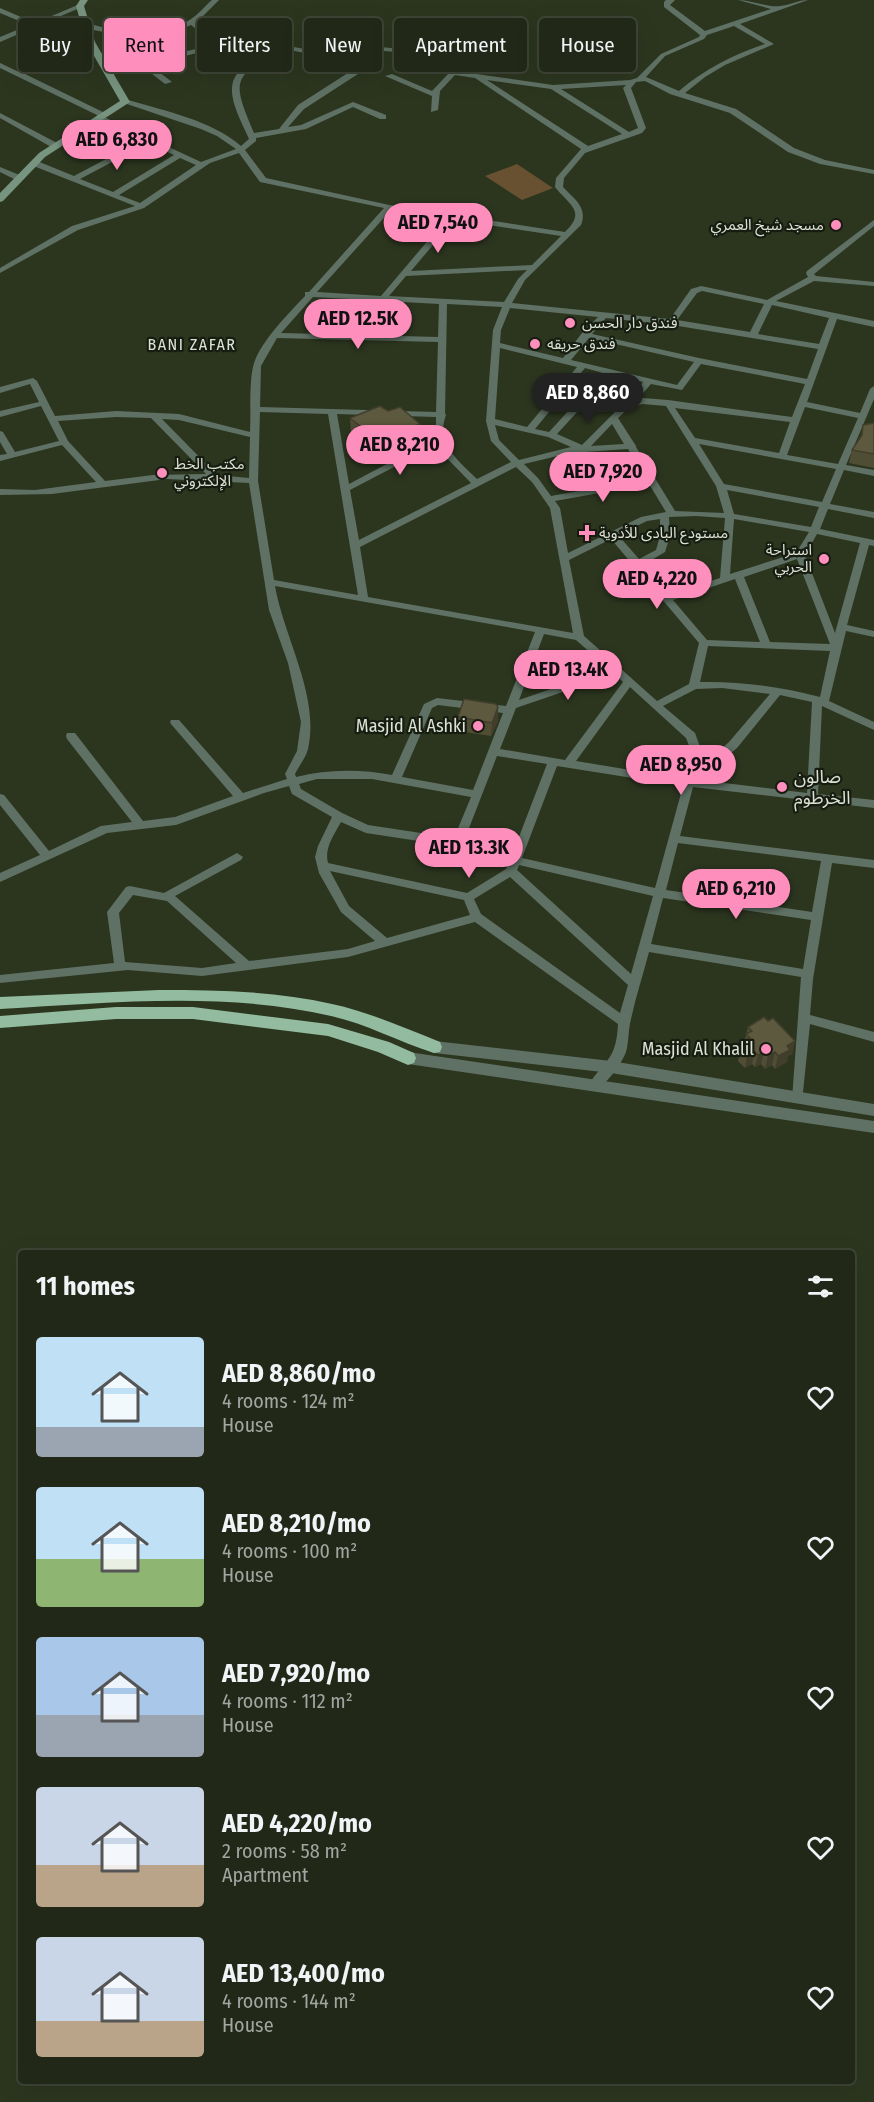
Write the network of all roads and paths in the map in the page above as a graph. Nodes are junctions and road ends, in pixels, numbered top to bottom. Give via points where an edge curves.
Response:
1 (68, 0) edge
2 (216, 0) edge
3 (672, 0) edge
4 (741, 0) edge
5 (805, 0) edge
6 (82, 3) edge
7 (779, 9) junction
8 (0, 10) edge
9 (18, 18) edge
10 (49, 18) edge
11 (83, 18) edge
12 (192, 23) junction
13 (735, 24) junction
14 (185, 25) edge
15 (197, 27) edge
16 (18, 32) edge
17 (704, 34) junction
18 (0, 40) edge
19 (92, 46) edge
20 (382, 49) edge
21 (0, 65) edge
22 (25, 72) edge
23 (155, 72) edge
24 (243, 72) edge
25 (355, 72) edge
26 (453, 73) junction
27 (20, 74) junction
28 (476, 75) junction
29 (389, 76) dead end
30 (636, 80) junction
31 (168, 82) dead end
32 (553, 87) junction
33 (436, 94) junction
34 (680, 94) junction
35 (125, 102) junction
36 (434, 110) dead end
37 (0, 115) edge
38 (101, 116) junction
39 (383, 117) dead end
40 (81, 128) junction
41 (282, 130) junction
42 (628, 135) junction
43 (252, 136) junction
44 (148, 140) junction
45 (56, 146) junction
46 (587, 149) junction
47 (129, 150) junction
48 (241, 150) junction
49 (179, 155) junction
50 (34, 163) junction
51 (201, 165) junction
52 (0, 169) edge
53 (874, 172) edge
54 (20, 178) junction
55 (74, 179) junction
56 (113, 195) junction
57 (0, 199) edge
58 (141, 206) junction
59 (389, 207) junction
60 (452, 216) junction
61 (874, 223) edge
62 (567, 235) junction
63 (534, 267) junction
64 (0, 271) edge
65 (404, 274) junction
66 (813, 278) junction
67 (874, 285) edge
68 (308, 294) junction
69 (382, 298) junction
70 (443, 302) junction
71 (769, 302) junction
72 (507, 305) junction
73 (604, 315) junction
74 (834, 316) junction
75 (672, 322) junction
76 (874, 324) edge
77 (274, 335) junction
78 (585, 335) junction
79 (753, 335) junction
80 (442, 340) junction
81 (496, 345) junction
82 (822, 347) junction
83 (565, 361) junction
84 (699, 361) junction
85 (583, 365) junction
86 (608, 372) junction
87 (649, 381) junction
88 (810, 382) junction
89 (874, 389) edge
90 (0, 390) edge
91 (872, 400) edge
92 (44, 403) junction
93 (668, 403) junction
94 (801, 404) junction
95 (628, 405) junction
96 (575, 408) junction
97 (254, 409) junction
98 (332, 410) junction
99 (0, 414) edge
100 (442, 415) junction
101 (154, 416) junction
102 (863, 416) junction
103 (613, 418) junction
104 (52, 419) junction
105 (796, 420) junction
106 (490, 421) junction
107 (529, 430) junction
108 (0, 434) edge
109 (254, 435) junction
110 (551, 435) junction
111 (441, 439) junction
112 (692, 440) junction
113 (64, 442) junction
114 (632, 446) junction
115 (583, 449) junction
116 (12, 455) junction
117 (782, 457) junction
118 (0, 458) edge
119 (516, 463) junction
120 (841, 467) junction
121 (874, 473) edge
122 (213, 476) junction
123 (253, 481) junction
124 (652, 481) junction
125 (476, 483) junction
126 (103, 484) junction
127 (721, 486) junction
128 (346, 489) junction
129 (0, 492) edge
130 (549, 499) junction
131 (825, 506) junction
132 (668, 514) junction
133 (874, 515) edge
134 (730, 516) junction
135 (814, 531) junction
136 (613, 535) junction
137 (870, 542) edge
138 (356, 545) junction
139 (800, 555) junction
140 (564, 559) junction
141 (637, 564) junction
142 (739, 576) junction
143 (725, 580) junction
144 (268, 582) junction
145 (364, 599) junction
146 (665, 599) junction
147 (841, 627) junction
148 (540, 632) junction
149 (874, 634) edge
150 (579, 637) junction
151 (704, 643) junction
152 (766, 645) junction
153 (836, 648) junction
154 (616, 670) junction
155 (629, 681) junction
156 (694, 686) junction
157 (778, 691) junction
158 (820, 701) junction
159 (657, 705) junction
160 (510, 708) junction
161 (175, 722) dead end
162 (874, 726) edge
163 (71, 736) dead end
164 (493, 752) junction
165 (553, 762) junction
166 (568, 764) junction
167 (396, 779) junction
168 (293, 782) junction
169 (689, 783) junction
170 (477, 794) junction
171 (812, 797) junction
172 (0, 798) edge
173 (241, 798) junction
174 (874, 804) edge
175 (338, 816) junction
176 (140, 825) junction
177 (674, 839) junction
178 (458, 843) junction
179 (47, 856) junction
180 (237, 857) dead end
181 (827, 858) junction
182 (874, 864) edge
183 (513, 865) junction
184 (324, 866) junction
185 (0, 878) edge
186 (659, 893) junction
187 (165, 897) junction
188 (468, 897) junction
189 (477, 917) junction
190 (818, 918) junction
191 (385, 943) junction
192 (645, 947) junction
193 (247, 966) junction
194 (120, 967) junction
195 (808, 974) junction
196 (0, 980) edge
197 (635, 984) junction
198 (0, 1003) edge
199 (804, 1018) junction
200 (0, 1022) edge
201 (624, 1022) junction
202 (874, 1037) edge
203 (434, 1047) joint
204 (408, 1058) joint
205 (611, 1067) junction
206 (594, 1086) junction
207 (798, 1099) junction
208 (874, 1110) edge
209 (874, 1127) edge

1 - 6 street
2 - 12 street
3 - 17 street via 666,6
4 - 7 street
5 - 7 street
6 - 10 street
6 - 11 main road
7 - 13 street
8 - 9 street
12 - 14 street
12 - 15 street
13 - 17 street
13 - 34 street via 771,44 718,64
16 - 18 street
17 - 30 street via 663,55
19 - 35 main road
20 - 26 street via 409,51
21 - 27 street
22 - 27 street
23 - 31 street
24 - 43 street via 235,89
25 - 41 street via 301,107
26 - 28 street
26 - 33 street
27 - 38 street
28 - 32 street
28 - 46 street
29 - 33 street
30 - 32 street
30 - 34 street via 646,79
30 - 42 street via 627,88 642,128
32 - 42 street
33 - 36 street
34 - 53 street via 733,111 791,150 823,162
35 - 38 main road
35 - 48 street via 179,118
37 - 45 street
38 - 40 main road
38 - 44 street
39 - 41 street via 353,104 303,127
40 - 45 main road
40 - 47 street
41 - 43 street
42 - 46 street
43 - 48 street
44 - 47 street
44 - 49 street
45 - 50 main road
46 - 62 street via 558,182 580,211 577,225
47 - 55 street
48 - 51 street
48 - 59 street via 263,180
49 - 51 street
49 - 56 street
50 - 54 main road
50 - 55 street
51 - 58 street
52 - 54 street
54 - 57 main road
55 - 56 street
56 - 58 street
58 - 64 street via 75,228
59 - 60 street
59 - 68 street
60 - 62 street
60 - 65 street
61 - 66 street via 810,273
62 - 63 street
63 - 65 street
63 - 72 street
65 - 69 street
66 - 67 street
66 - 71 street
68 - 69 street
68 - 77 street
69 - 70 street
70 - 72 street
70 - 80 street
71 - 74 street
71 - 75 street via 701,288 694,291
71 - 79 street
72 - 73 street
72 - 81 street via 497,330
73 - 75 street
73 - 78 street
74 - 76 street
74 - 82 street
75 - 79 street
77 - 80 street
77 - 97 street via 257,366
78 - 83 street
78 - 84 street
79 - 82 street
80 - 100 street
81 - 83 street
81 - 106 street
82 - 88 street
83 - 85 street
84 - 87 street via 679,388
84 - 88 street
85 - 86 street
85 - 107 street
86 - 87 street
86 - 96 street
87 - 95 street
88 - 94 street
89 - 91 street
90 - 92 street via 33,381
91 - 102 street
92 - 99 street
92 - 104 street
93 - 95 street via 643,401
93 - 105 street
93 - 112 street
94 - 102 street
94 - 105 street
95 - 96 street
95 - 103 street
96 - 110 street
97 - 98 street
97 - 109 street
98 - 100 street
98 - 128 street
100 - 111 street
101 - 104 street via 116,414
101 - 109 street via 179,417
101 - 122 street
102 - 120 street via 862,429
103 - 114 street
103 - 115 street
104 - 113 street
105 - 117 street
106 - 107 street
106 - 119 street via 495,441
107 - 110 street
108 - 116 street
109 - 123 street
110 - 115 street
111 - 125 street via 443,449
111 - 128 street
112 - 117 street
112 - 127 street
113 - 116 street
113 - 126 street
114 - 115 street
114 - 124 street
115 - 119 street
116 - 118 street
117 - 120 street
119 - 125 street
119 - 130 street
120 - 121 street
120 - 131 street
122 - 123 street
122 - 126 street
123 - 144 street
124 - 130 street
124 - 132 street
125 - 138 street
126 - 129 street via 64,491
127 - 131 street
127 - 134 street
128 - 138 street
130 - 140 street via 555,508
131 - 133 street
131 - 135 street
132 - 134 street
132 - 136 street via 644,519
132 - 141 street via 660,552
134 - 135 street
134 - 143 street
135 - 137 street
135 - 139 street
136 - 140 street
136 - 141 street
137 - 147 street
138 - 145 street
139 - 142 street
139 - 153 street
140 - 150 street
141 - 146 street
142 - 143 street
142 - 152 street
143 - 146 street
144 - 145 street
144 - 168 street via 306,722 302,751 290,774
145 - 148 street
146 - 151 street
147 - 149 street
147 - 153 street
148 - 150 street
148 - 160 street
150 - 154 street
151 - 152 street
151 - 156 street
152 - 153 street
153 - 158 street
154 - 155 street
154 - 160 street
155 - 159 street
155 - 166 street
156 - 157 street
156 - 159 street
157 - 158 street
157 - 169 street via 733,746
158 - 162 street
158 - 171 street
159 - 169 street via 691,736 699,758
160 - 164 street
160 - 167 street via 432,702
161 - 173 street
163 - 176 street
164 - 165 street
164 - 170 street
165 - 166 street
165 - 183 street
166 - 169 street
167 - 168 street via 317,775
167 - 170 street
168 - 173 street
168 - 175 street via 296,791
169 - 171 street
169 - 177 street
170 - 178 street
171 - 174 street
172 - 179 street
173 - 176 street via 176,821
175 - 178 street via 366,830
175 - 184 street via 323,846
176 - 179 street via 105,829
177 - 181 street
177 - 186 street
178 - 183 street
179 - 185 street
180 - 187 street
181 - 182 street
181 - 190 street
183 - 186 street
183 - 188 street
183 - 197 street
184 - 188 street
184 - 191 street via 345,909
186 - 190 street
186 - 192 street
187 - 193 street
187 - 194 street via 130,890 113,912
188 - 189 street
189 - 191 street
189 - 201 street
190 - 195 street
191 - 193 street via 348,953
192 - 195 street
192 - 197 street
193 - 194 street via 202,972
194 - 196 street
195 - 199 street
197 - 201 street
198 - 203 highway via 120,996 249,999 319,1007 363,1019
199 - 202 street
199 - 207 street
200 - 204 highway via 116,1013 193,1013 328,1030
201 - 205 street via 624,1046
203 - 205 street
204 - 206 street
205 - 206 street
205 - 207 street
206 - 209 street
207 - 208 street

